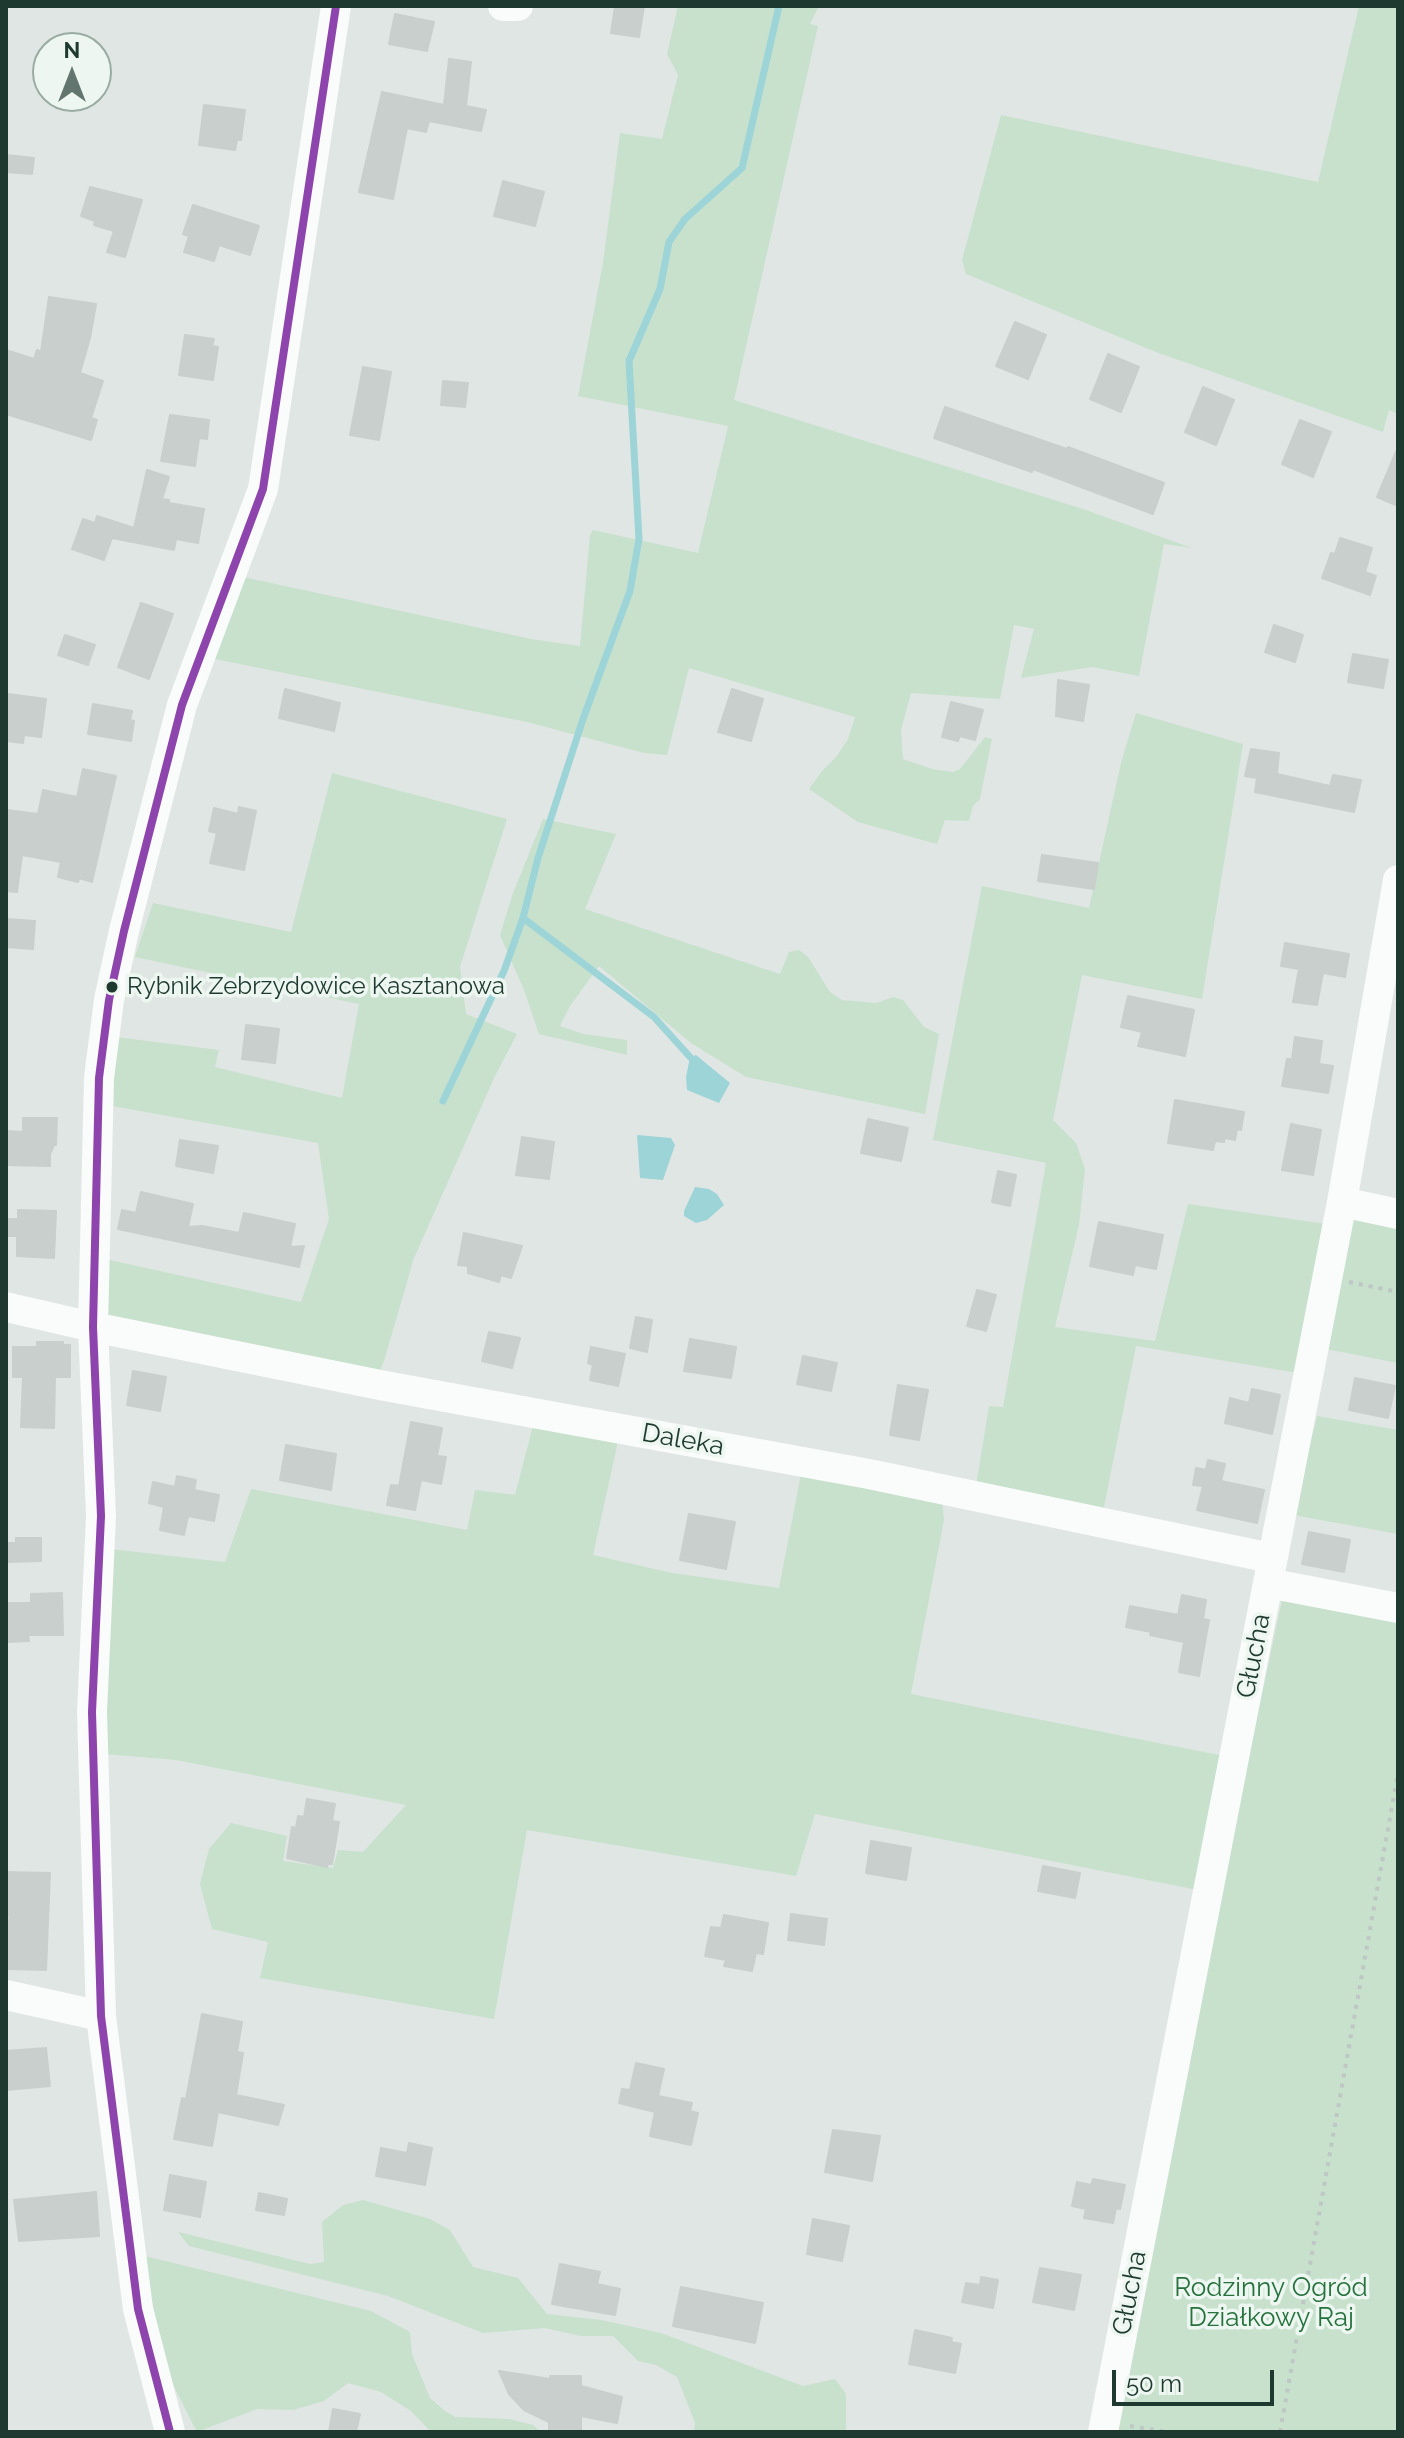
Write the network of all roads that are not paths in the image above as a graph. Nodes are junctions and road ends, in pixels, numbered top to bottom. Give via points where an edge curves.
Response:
1 (336, 6) edge
2 (503, 6) edge
3 (518, 6) edge
4 (1398, 880) edge
5 (1342, 1202) junction
6 (1398, 1214) edge
7 (6, 1307) edge
8 (93, 1327) junction
9 (1270, 1571) junction
10 (1398, 1608) edge
11 (6, 1995) edge
12 (101, 2016) junction
13 (1104, 2427) edge
14 (170, 2432) edge

1 - 8 street via 263,489 182,705 109,1000 97,1109
2 - 3 street
4 - 5 street, Głucha
5 - 6 street
5 - 9 street, Głucha
7 - 8 street, Daleka
8 - 9 street, Daleka via 869,1474
8 - 12 street via 101,1516 92,1712
9 - 10 street, Daleka
9 - 13 street, Głucha
11 - 12 street
12 - 14 street via 138,2309

